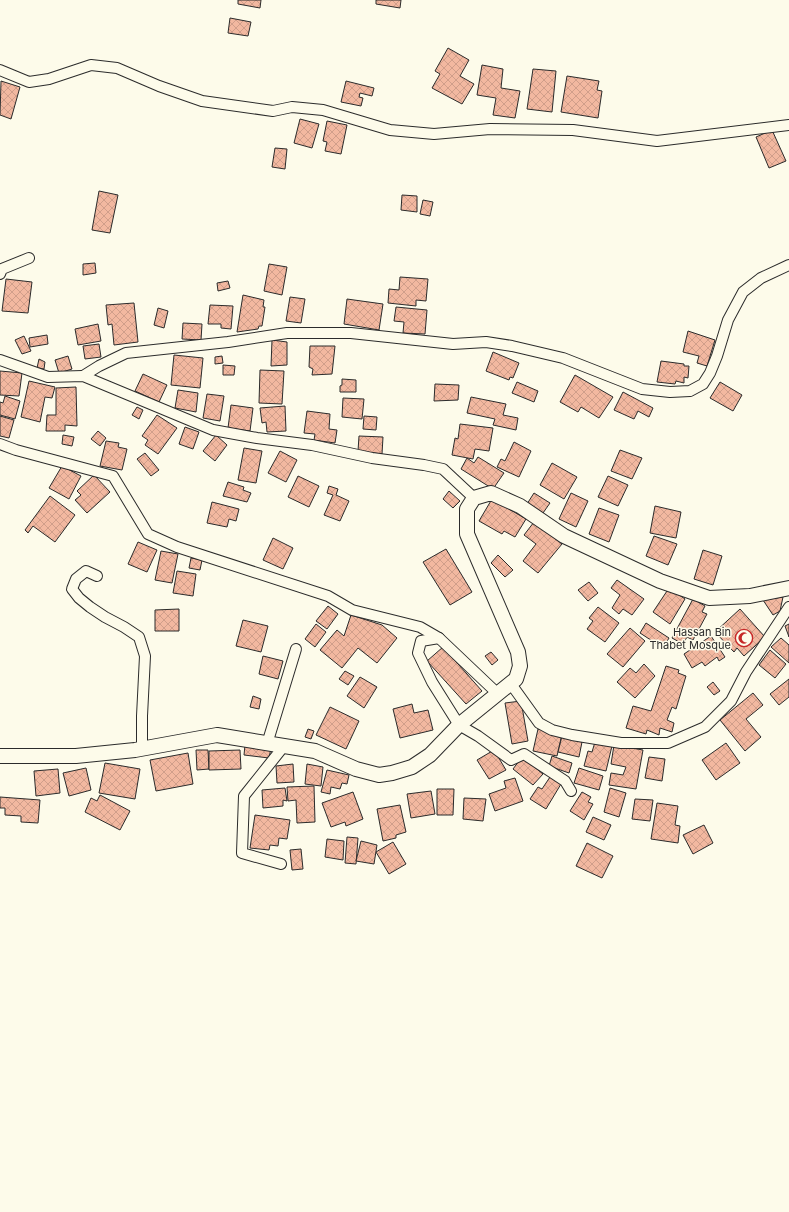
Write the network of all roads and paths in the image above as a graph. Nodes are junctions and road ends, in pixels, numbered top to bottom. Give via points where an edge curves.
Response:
1 (0, 70) edge
2 (789, 125) edge
3 (29, 258) dead end
4 (789, 265) edge
5 (0, 274) edge
6 (0, 360) edge
7 (83, 376) junction
8 (0, 444) edge
9 (474, 498) junction
10 (97, 576) dead end
11 (789, 588) edge
12 (789, 607) edge
13 (439, 638) junction
14 (296, 649) dead end
15 (511, 684) junction
16 (498, 694) junction
17 (459, 725) junction
18 (267, 744) junction
19 (284, 746) junction
20 (142, 748) junction
21 (0, 756) edge
22 (572, 791) dead end
23 (280, 864) dead end

1 - 2 street via 29,82 49,79 91,65 117,68 202,102 273,111 292,108 323,110 390,130 434,134 490,129 573,130 657,141
3 - 5 street via 2,269
4 - 7 street via 761,278 743,292 728,320 710,373 703,384 690,391 642,389 563,358 512,346 486,342 453,344 351,333 287,333 126,352
6 - 7 street via 48,377
7 - 9 street via 213,430 443,469
8 - 13 street via 113,476 148,534 177,547 328,596 352,610 420,627
9 - 11 street via 491,493 520,506 564,536 660,581 709,598 750,596
9 - 15 street via 467,509 467,534 518,652 520,666 516,679
10 - 20 street via 86,571 76,578 72,589 90,607 139,638 145,656
12 - 15 street via 746,672 731,701 705,727 668,743 621,743 552,730 539,723
13 - 16 street
13 - 17 street via 421,641 418,653 432,682
14 - 18 street
15 - 16 street
16 - 17 street
17 - 19 street via 430,755 412,767 379,775 356,769 315,750
17 - 22 street via 511,760 524,754 565,781
18 - 19 street
18 - 20 street via 216,735
19 - 23 street via 244,796 242,853
20 - 21 street via 76,756

